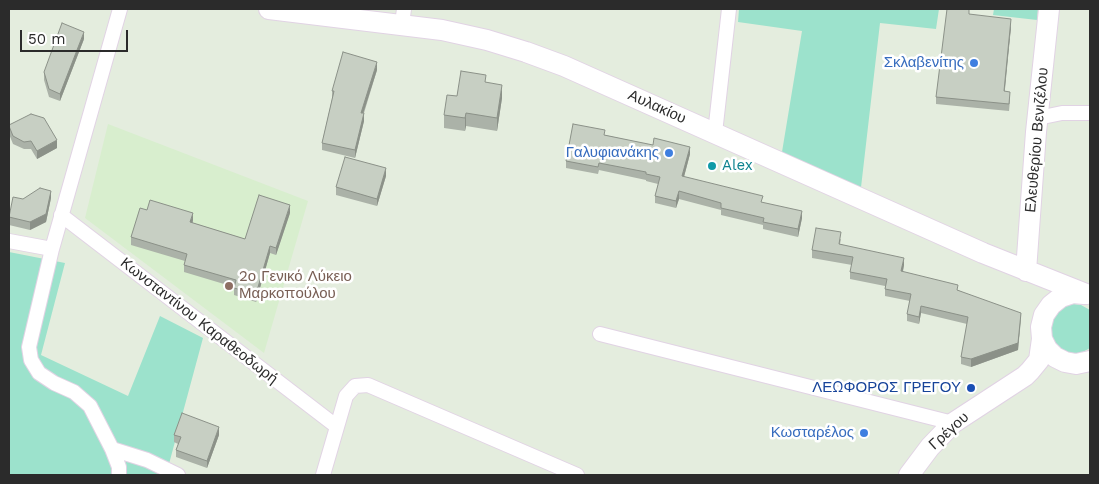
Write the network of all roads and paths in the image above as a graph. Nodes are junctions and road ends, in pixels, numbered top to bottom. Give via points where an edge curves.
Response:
1 (120, 9) edge
2 (269, 9) edge
3 (729, 9) edge
4 (1049, 9) edge
5 (403, 16) edge
6 (1090, 113) edge
7 (1038, 118) junction
8 (715, 133) junction
9 (62, 215) junction
10 (9, 241) edge
11 (52, 250) junction
12 (1026, 271) junction
13 (1088, 296) edge
14 (1044, 315) junction
15 (600, 334) dead end
16 (1042, 339) junction
17 (1087, 362) edge
18 (997, 395) junction
19 (953, 423) junction
20 (336, 426) junction
21 (112, 449) junction
22 (120, 475) edge
23 (178, 475) edge
24 (322, 475) edge
25 (577, 475) edge
26 (909, 475) edge

1 - 9 street
2 - 5 main road, Αυλακίου
3 - 8 street
4 - 7 main road, Ελευθερίου Βενιζέλου
5 - 8 main road, Αυλακίου via 564,66
6 - 7 street via 1062,113
7 - 12 main road, Ελευθερίου Βενιζέλου
8 - 12 main road, Αυλακίου
9 - 11 street
9 - 20 street, Κωνσταντίνου Καραθεοδωρή
10 - 11 street
11 - 21 street via 29,347 31,360 39,373 74,392 90,406
12 - 13 main road, Αυλακίου
12 - 14 main road, Αυλακίου via 1040,286
13 - 14 main road via 1073,293 1061,297
14 - 16 main road, Αυλακίου
15 - 19 street
16 - 17 main road via 1055,357 1065,362
16 - 18 main road, Γρέγου via 1035,365
17 - 18 main road, Γρέγου via 1040,375
18 - 19 main road, Γρέγου
19 - 26 main road, Γρέγου
20 - 24 street
20 - 25 street via 346,396 355,386 368,385
21 - 22 street
21 - 23 street via 147,460

